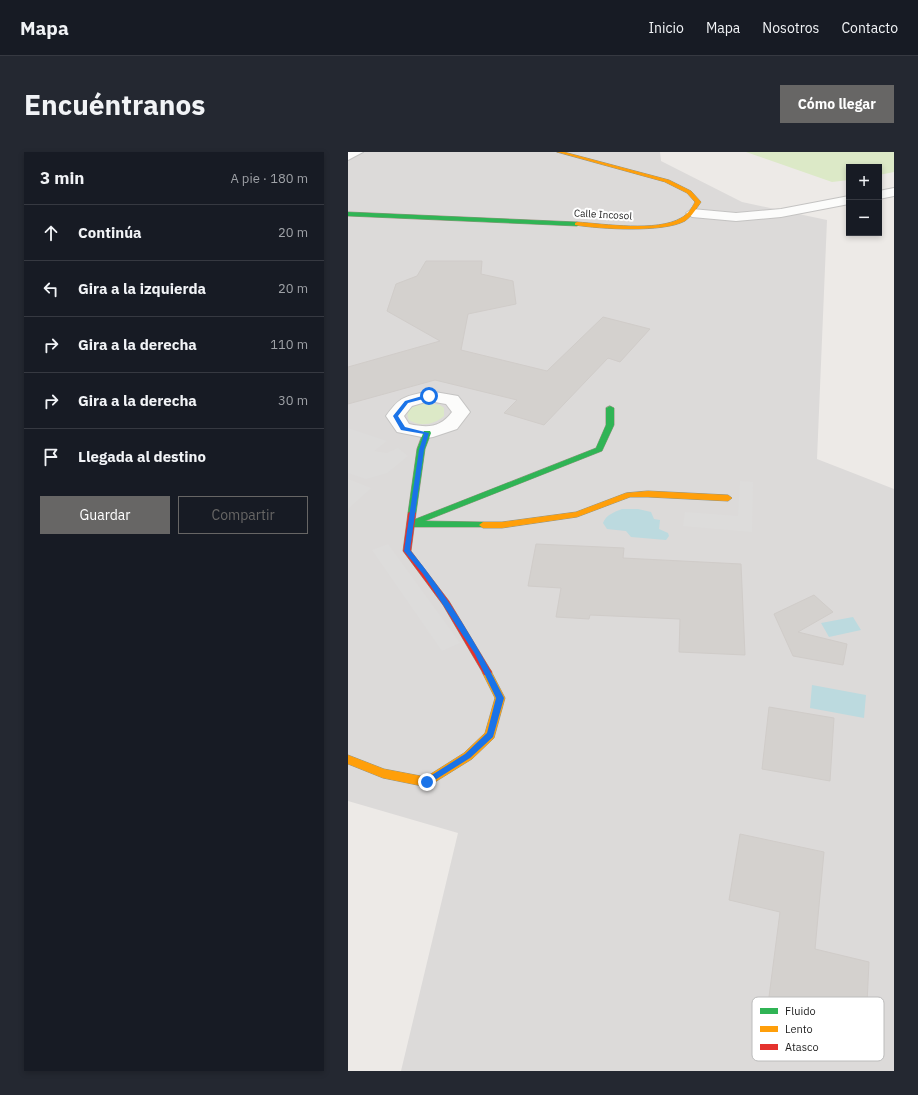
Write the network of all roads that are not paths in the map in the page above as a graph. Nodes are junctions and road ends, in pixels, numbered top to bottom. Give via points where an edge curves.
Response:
1 (357, 152) edge
2 (559, 152) edge
3 (348, 157) edge
4 (894, 192) edge
5 (882, 194) edge
6 (846, 201) edge
7 (692, 213) junction
8 (348, 214) edge
9 (610, 408) dead end
10 (426, 433) dead end
11 (728, 498) dead end
12 (411, 524) junction
13 (348, 759) edge

1 - 3 street
2 - 7 street via 667,181 689,192 698,202
4 - 5 street
6 - 7 street via 781,213 736,218
7 - 8 street, Calle Incosol via 676,224 649,227
9 - 12 street via 610,425 599,449
10 - 12 street via 421,450
11 - 12 street via 629,495 577,514 502,525
12 - 13 street via 407,551 425,573 478,653 500,698 490,735 468,756 427,782 383,773

